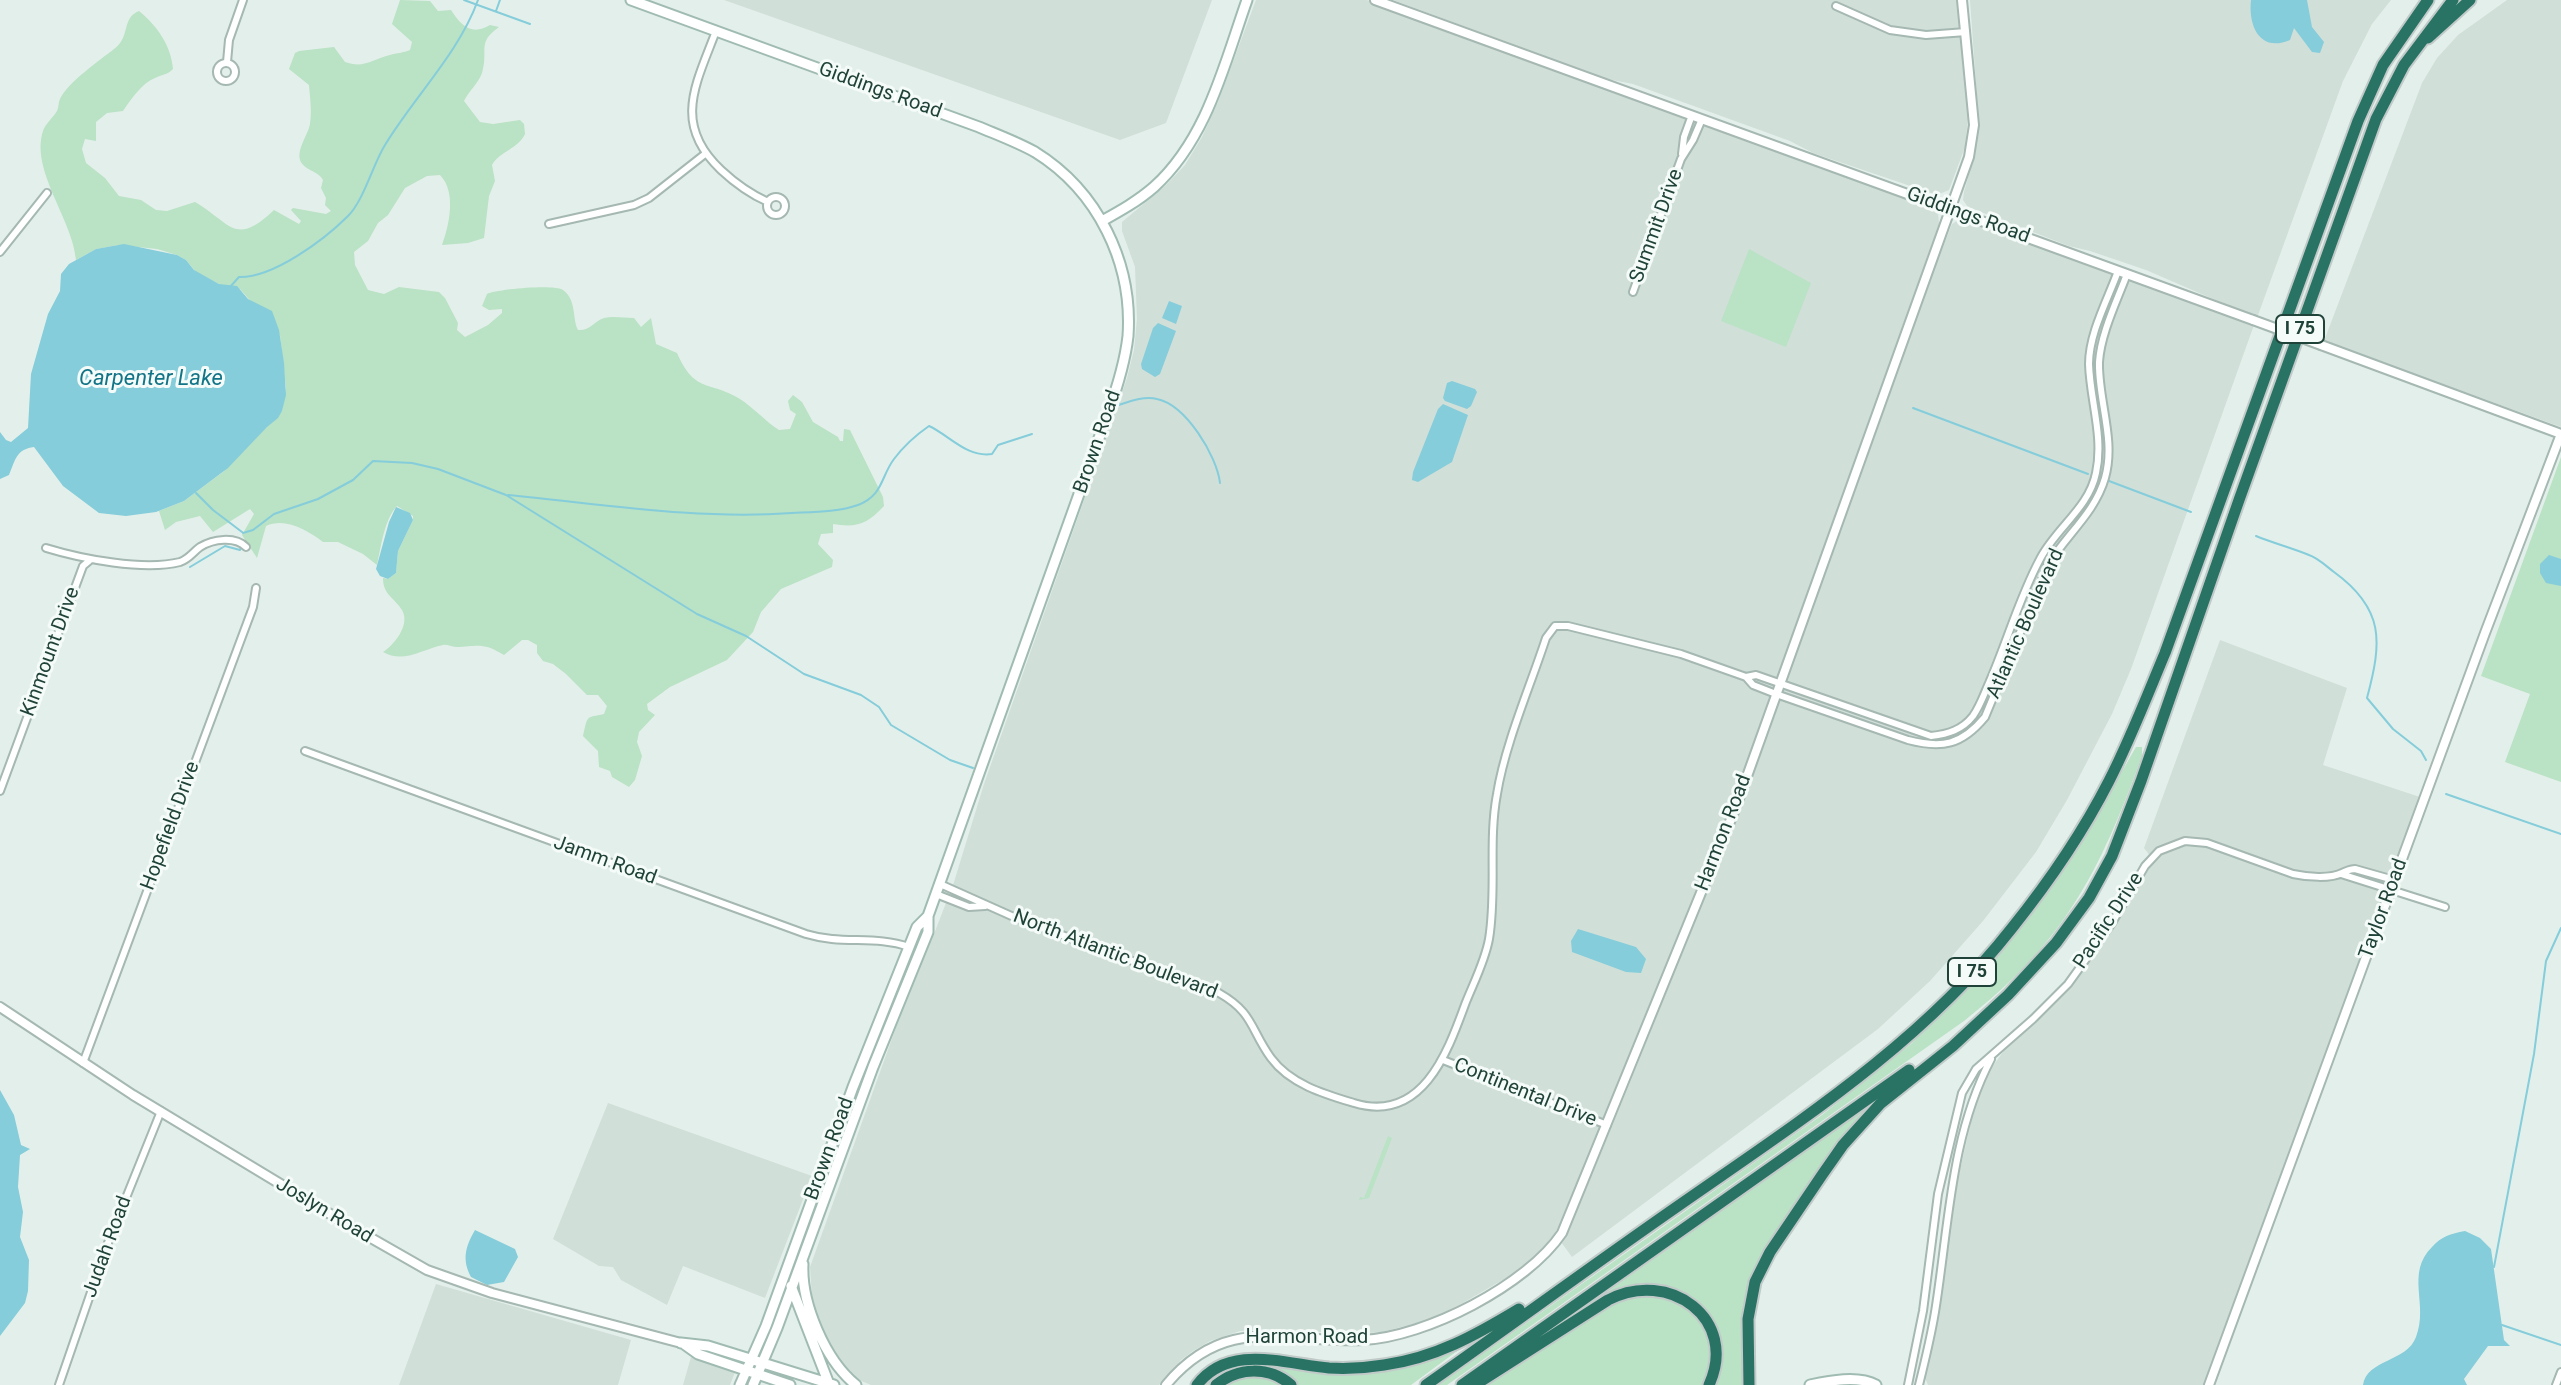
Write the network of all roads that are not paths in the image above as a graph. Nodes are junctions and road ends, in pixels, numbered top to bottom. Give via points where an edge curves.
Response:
1 (243, 0) edge
2 (631, 0) edge
3 (1247, 0) edge
4 (1375, 0) edge
5 (1962, 0) edge
6 (2428, 0) edge
7 (2453, 0) edge
8 (2470, 0) edge
9 (1836, 6) dead end
10 (716, 31) junction
11 (1966, 32) junction
12 (2413, 52) junction
13 (227, 62) dead end
14 (1692, 115) junction
15 (1702, 119) junction
16 (705, 154) junction
17 (1681, 159) junction
18 (47, 193) dead end
19 (768, 202) dead end
20 (1950, 209) junction
21 (1102, 221) junction
22 (549, 224) dead end
23 (0, 252) edge
24 (2123, 272) junction
25 (1633, 292) dead end
26 (2561, 434) edge
27 (246, 547) dead end
28 (46, 548) dead end
29 (89, 561) junction
30 (256, 588) dead end
31 (1778, 689) junction
32 (305, 751) dead end
33 (0, 791) edge
34 (2341, 874) junction
35 (2393, 885) junction
36 (938, 889) junction
37 (2445, 907) dead end
38 (928, 916) junction
39 (909, 947) junction
40 (919, 953) junction
41 (0, 1007) edge
42 (1972, 1026) junction
43 (1993, 1056) junction
44 (865, 1058) junction
45 (1443, 1060) junction
46 (83, 1063) junction
47 (161, 1111) junction
48 (1608, 1125) junction
49 (848, 1133) junction
50 (1935, 1215) junction
51 (1947, 1217) junction
52 (804, 1253) junction
53 (788, 1263) junction
54 (791, 1287) junction
55 (1545, 1298) junction
56 (1922, 1315) junction
57 (1933, 1318) junction
58 (681, 1343) junction
59 (752, 1359) junction
60 (763, 1363) junction
61 (746, 1371) junction
62 (2561, 1372) edge
63 (757, 1375) junction
64 (831, 1384) edge
65 (59, 1385) edge
66 (740, 1385) edge
67 (753, 1385) edge
68 (790, 1385) edge
69 (856, 1385) edge
70 (1166, 1385) edge
71 (1197, 1385) edge
72 (1216, 1385) edge
73 (1291, 1385) edge
74 (1426, 1385) edge
75 (1462, 1385) edge
76 (1475, 1385) edge
77 (1709, 1385) edge
78 (1749, 1385) edge
79 (1810, 1385) edge
80 (1876, 1385) edge
81 (1908, 1385) edge
82 (1919, 1385) edge
83 (2209, 1385) edge
84 (2556, 1385) edge

1 - 13 street
2 - 10 main road, Giddings Road
3 - 21 main road via 1191,142 1154,187
4 - 14 street, Giddings Road
5 - 11 street, Harmon Road
6 - 55 highway, I 75 via 2370,91 2165,653 2108,783 2061,859 2012,929 1930,1017 1845,1090
7 - 12 highway, I 75
8 - 12 highway
9 - 11 street via 1899,32
10 - 16 street via 692,106 695,133
10 - 21 main road, Giddings Road via 1020,144 1066,176
11 - 20 street, Harmon Road via 1974,125
12 - 42 highway, I 75 via 2376,119 2355,174 2112,856 2056,943
14 - 15 street, Giddings Road
14 - 17 street, Summit Drive
15 - 17 street, Summit Drive
15 - 20 street, Giddings Road
16 - 19 street via 738,185
16 - 22 street via 634,205
17 - 25 street, Summit Drive
18 - 23 street
20 - 24 street, Giddings Road
20 - 31 street, Harmon Road
21 - 36 main road, Brown Road via 1127,292 1122,370
24 - 26 street, Giddings Road, bridge
24 - 31 street, Atlantic Boulevard via 2099,362 2109,451 2106,476 2087,515 2048,565 1976,728 1955,742 1930,746
26 - 35 street, Taylor Road
27 - 29 street via 241,541 211,542 182,561 161,564
28 - 29 street
29 - 33 street, Kinmount Drive
30 - 46 street, Hopefield Drive via 215,714
31 - 45 street, North Atlantic Boulevard via 1753,685 1746,677 1681,654 1561,625 1550,631 1500,777 1488,943
31 - 48 street, Harmon Road
32 - 39 street, Jamm Road via 806,934 828,941 888,941
34 - 35 street, Pacific Drive
34 - 35 street, Pacific Drive via 2355,869
34 - 43 street, Pacific Drive via 2293,874 2196,841 2167,846 2145,866 2068,984
35 - 37 street
35 - 83 street, Taylor Road
36 - 38 main road, Brown Road
36 - 45 street, North Atlantic Boulevard via 969,907 985,906 1219,993 1245,1012 1269,1055 1307,1087 1358,1104 1389,1105 1422,1087
38 - 39 main road, Brown Road
38 - 40 main road, Brown Road
39 - 40 main road
39 - 44 main road, Brown Road
40 - 49 main road, Brown Road
41 - 46 street, Joslyn Road
42 - 75 highway, I 75
42 - 78 highway via 1866,1118 1770,1252 1749,1309
43 - 50 street, Pacific Drive via 1976,1069 1962,1093
43 - 51 street, Pacific Drive via 1973,1096
44 - 49 main road via 844,1126
44 - 53 main road, Brown Road
45 - 48 street, Continental Drive
46 - 47 street, Joslyn Road
47 - 58 street, Joslyn Road via 435,1274
47 - 65 street, Judah Road
48 - 70 street, Harmon Road via 1562,1233 1527,1272 1457,1313 1394,1336 1235,1339 1196,1357
49 - 52 main road, Brown Road
50 - 51 street
50 - 56 street, Pacific Drive
51 - 57 street, Pacific Drive
52 - 54 main road, Brown Road
52 - 69 main road via 804,1283 814,1318 834,1365
53 - 54 main road
53 - 59 main road, Brown Road
54 - 60 main road, Brown Road
54 - 64 main road
55 - 71 highway via 1423,1357 1357,1368 1240,1359 1217,1367
55 - 74 highway, I 75
56 - 57 street
56 - 81 street, Pacific Drive
57 - 82 street, Pacific Drive
58 - 59 main road, Joslyn Road
58 - 61 main road, Joslyn Road
59 - 60 main road, Joslyn Road
59 - 61 main road, Brown Road
60 - 63 main road, Brown Road
60 - 64 main road, Joslyn Road
61 - 63 main road, Joslyn Road
61 - 66 main road, Brown Road
62 - 84 street
63 - 67 main road, Brown Road
63 - 68 main road, Joslyn Road
72 - 73 highway via 1253,1371
76 - 77 highway via 1608,1300 1646,1288 1679,1296 1704,1319 1715,1355
79 - 80 main road

